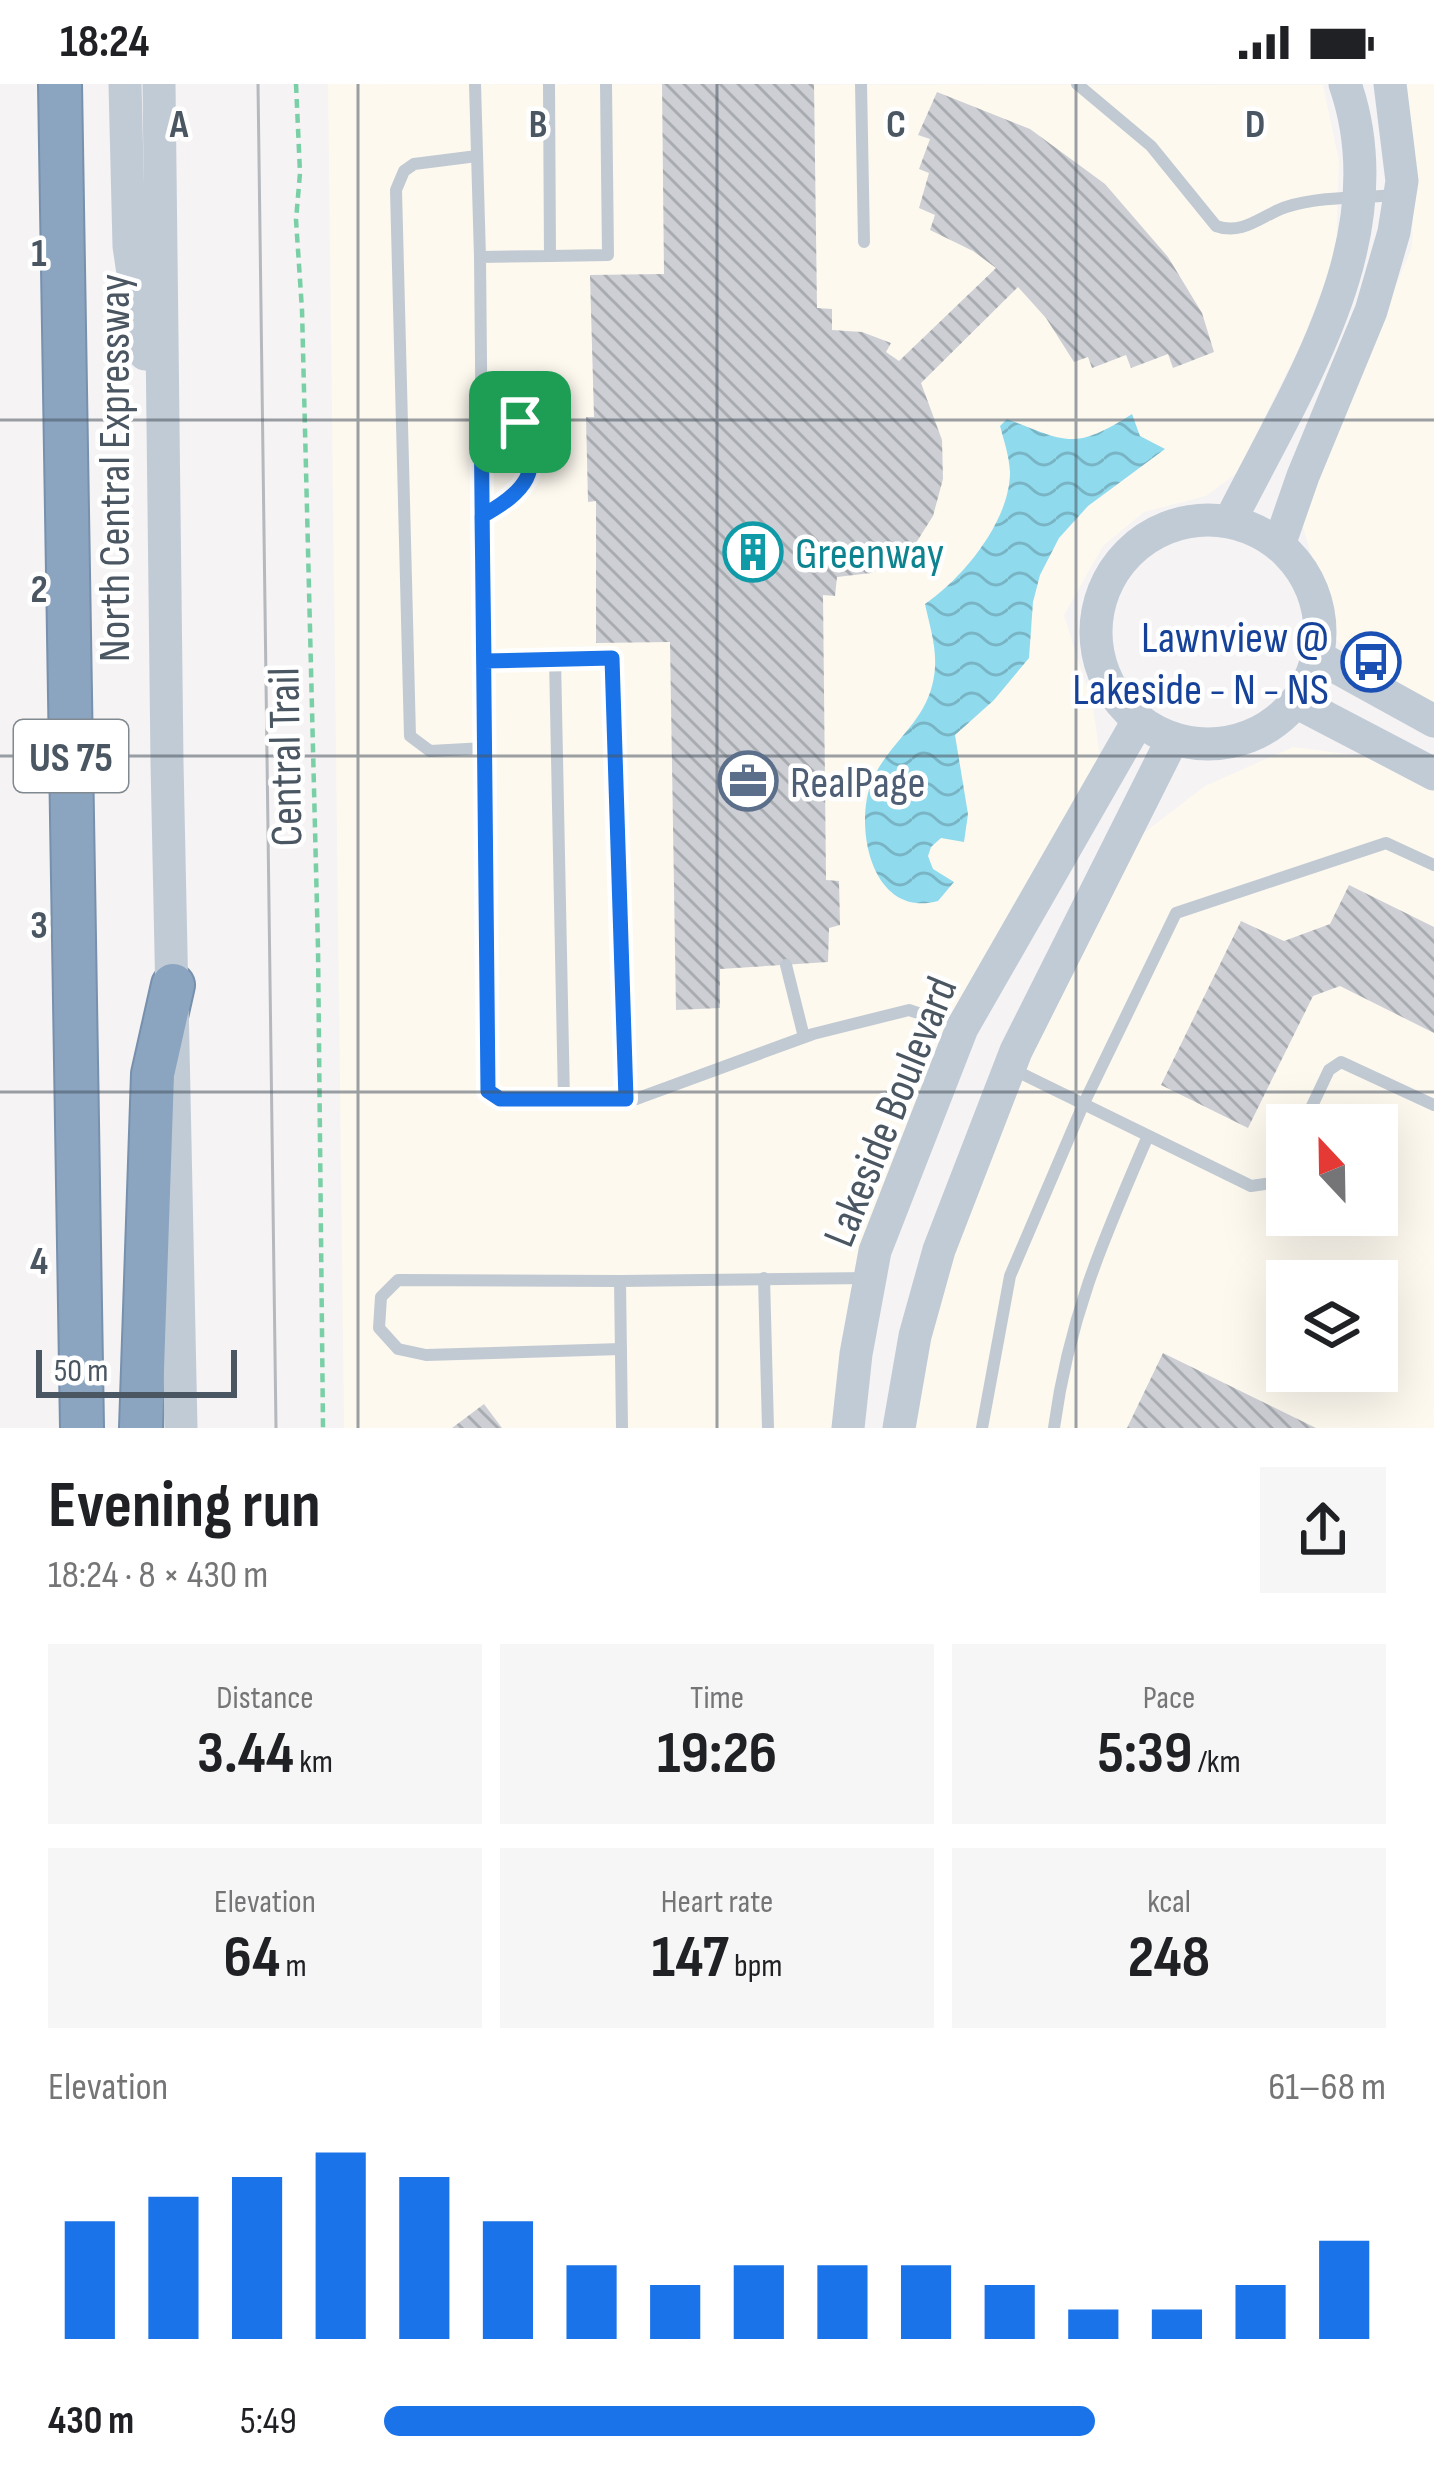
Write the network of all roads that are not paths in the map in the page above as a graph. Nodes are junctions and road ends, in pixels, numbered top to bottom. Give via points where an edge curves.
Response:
1 (60, 84) edge
2 (125, 84) edge
3 (159, 84) edge
4 (475, 84) edge
5 (549, 84) edge
6 (606, 84) edge
7 (861, 84) edge
8 (1077, 84) edge
9 (1345, 84) edge
10 (1390, 84) edge
11 (477, 156) junction
12 (1400, 195) junction
13 (1358, 199) junction
14 (865, 242) dead end
15 (550, 256) junction
16 (480, 257) junction
17 (481, 401) junction
18 (163, 474) junction
19 (482, 516) junction
20 (1229, 521) junction
21 (1280, 544) junction
22 (1318, 657) junction
23 (555, 659) junction
24 (484, 661) junction
25 (1296, 703) junction
26 (1138, 721) junction
27 (1434, 721) edge
28 (1172, 740) junction
29 (485, 748) junction
30 (1434, 774) edge
31 (1434, 865) edge
32 (786, 965) dead end
33 (173, 986) junction
34 (962, 1028) junction
35 (804, 1037) junction
36 (1013, 1059) junction
37 (626, 1099) junction
38 (564, 1100) junction
39 (1313, 1104) edge
40 (1083, 1105) junction
41 (1434, 1106) edge
42 (1148, 1136) junction
43 (1266, 1185) edge
44 (764, 1278) junction
45 (871, 1278) junction
46 (620, 1281) junction
47 (621, 1349) junction
48 (82, 1428) edge
49 (141, 1428) edge
50 (181, 1428) edge
51 (622, 1428) edge
52 (769, 1428) edge
53 (848, 1428) edge
54 (899, 1428) edge
55 (982, 1428) edge
56 (1054, 1428) edge

1 - 48 highway, North Central Expressway / US 75
2 - 18 street via 129,246
3 - 18 street, North Central Expressway
4 - 11 lane
5 - 15 lane
6 - 15 lane via 608,255
7 - 14 lane
8 - 13 lane via 1151,146 1216,226 1235,230 1286,207
9 - 13 street via 1361,162
10 - 12 street
11 - 16 lane
11 - 29 lane via 414,164 396,190 410,736 430,751
12 - 13 lane
12 - 21 street via 1370,310
13 - 20 street via 1328,327
15 - 16 lane
16 - 17 lane
17 - 19 lane
17 - 19 lane via 520,422 532,463 512,499
18 - 33 street, North Central Expressway
19 - 24 lane
20 - 21 street
20 - 26 street via 1164,528 1112,571 1094,634 1114,697
21 - 22 street via 1315,595
22 - 25 street
22 - 27 street
23 - 24 lane
23 - 37 lane via 612,658
23 - 38 lane
24 - 29 lane
25 - 28 street via 1240,741
25 - 30 street
26 - 28 street
26 - 34 street, Lakeside Boulevard
28 - 36 street
29 - 38 lane via 488,1091 500,1099
31 - 40 lane via 1386,843 1176,913
32 - 35 lane
33 - 49 highway via 153,1074
33 - 50 street, North Central Expressway
34 - 35 lane via 909,1010
34 - 36 street
34 - 45 street, Lakeside Boulevard
35 - 37 lane
36 - 40 lane
36 - 54 street via 940,1250
37 - 38 lane
39 - 41 lane via 1341,1061
40 - 42 lane
40 - 55 lane via 1010,1276
42 - 43 lane
42 - 56 lane via 1088,1275
44 - 45 lane
44 - 46 lane
44 - 52 lane
45 - 53 street, Lakeside Boulevard
46 - 47 lane
46 - 47 lane via 398,1280 381,1297 380,1328 398,1349 426,1354
47 - 51 lane

